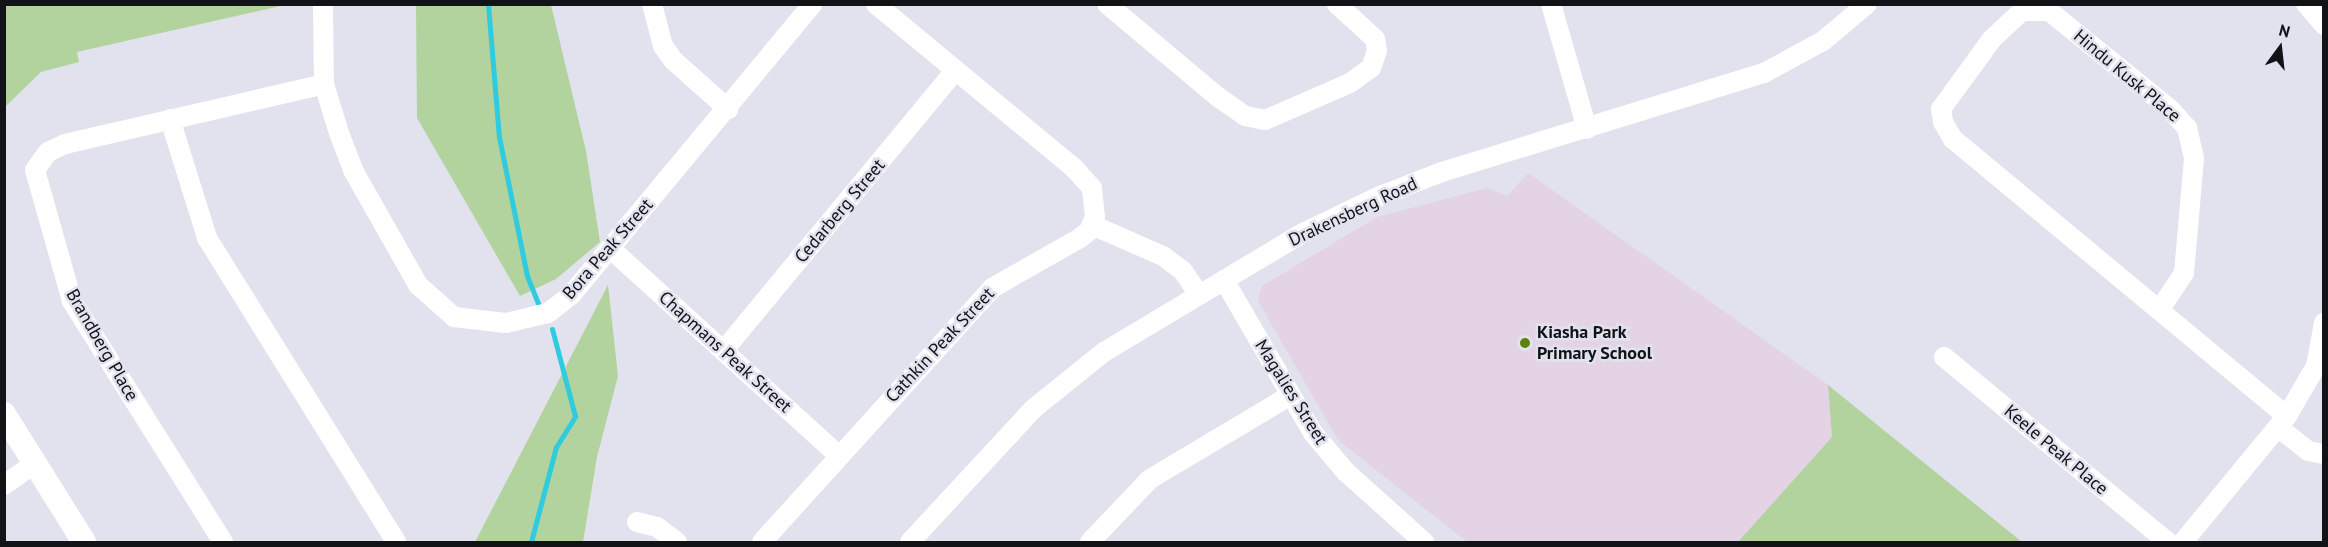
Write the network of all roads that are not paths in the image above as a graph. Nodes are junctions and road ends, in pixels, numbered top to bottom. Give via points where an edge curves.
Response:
1 (323, 4) edge
2 (652, 4) edge
3 (813, 4) edge
4 (876, 4) edge
5 (1107, 4) edge
6 (1337, 4) edge
7 (1867, 4) edge
8 (2306, 4) edge
9 (1554, 5) edge
10 (2324, 25) edge
11 (955, 71) junction
12 (324, 84) junction
13 (728, 109) junction
14 (170, 119) junction
15 (1587, 129) junction
16 (1092, 225) junction
17 (611, 249) junction
18 (1224, 280) junction
19 (1199, 295) junction
20 (2160, 309) junction
21 (2324, 323) edge
22 (724, 351) junction
23 (1944, 357) dead end
24 (1291, 395) junction
25 (4, 414) edge
26 (2283, 422) junction
27 (2324, 454) edge
28 (838, 456) junction
29 (33, 465) junction
30 (4, 485) edge
31 (637, 522) dead end
32 (84, 543) edge
33 (223, 543) edge
34 (396, 543) edge
35 (677, 543) edge
36 (762, 543) edge
37 (910, 543) edge
38 (1090, 543) edge
39 (1424, 543) edge
40 (2168, 543) edge
41 (2183, 543) edge

1 - 12 street, Bora Peak Street
2 - 13 street via 663,46 673,60
3 - 13 street, Bora Peak Street
4 - 11 street
5 - 6 street via 1230,106 1245,116 1264,120 1350,83 1371,68 1377,51 1375,39
7 - 15 street, Drakensberg Road via 1823,41 1764,73
8 - 10 street
9 - 15 street
11 - 16 street via 1089,183 1096,205
11 - 22 street, Cedarberg Street
12 - 14 street, Brandberg Place
12 - 17 street, Bora Peak Street via 358,179 418,285 454,316 489,323 536,318 571,295
13 - 17 street, Bora Peak Street
14 - 33 street, Brandberg Place via 65,144 44,156 35,176 72,301
14 - 34 street via 207,238
15 - 18 street, Drakensberg Road via 1442,172 1380,196 1301,234
16 - 19 street via 1163,256 1183,271
16 - 28 street, Cathkin Peak Street via 1080,238 992,288
17 - 22 street, Chapmans Peak Street
18 - 19 street, Drakensberg Road
18 - 24 street, Magalies Street
19 - 37 street, Drakensberg Road via 1104,352 1033,409
20 - 20 street, Hindu Kusk Place via 2012,190 1953,139 1942,122 1941,109 1948,97 1992,39 2022,11 2049,11 2170,109 2187,128 2194,158 2184,273
20 - 26 street, Hindu Kusk Place
21 - 26 street via 2316,366
22 - 28 street, Chapmans Peak Street
23 - 40 street, Keele Peak Place
24 - 38 street via 1150,479
24 - 39 street, Magalies Street via 1313,433 1340,465
25 - 29 street
26 - 27 street, Hindu Kusk Place via 2308,451
26 - 41 street
28 - 36 street, Cathkin Peak Street
29 - 30 street
29 - 32 street
31 - 35 street via 657,527

